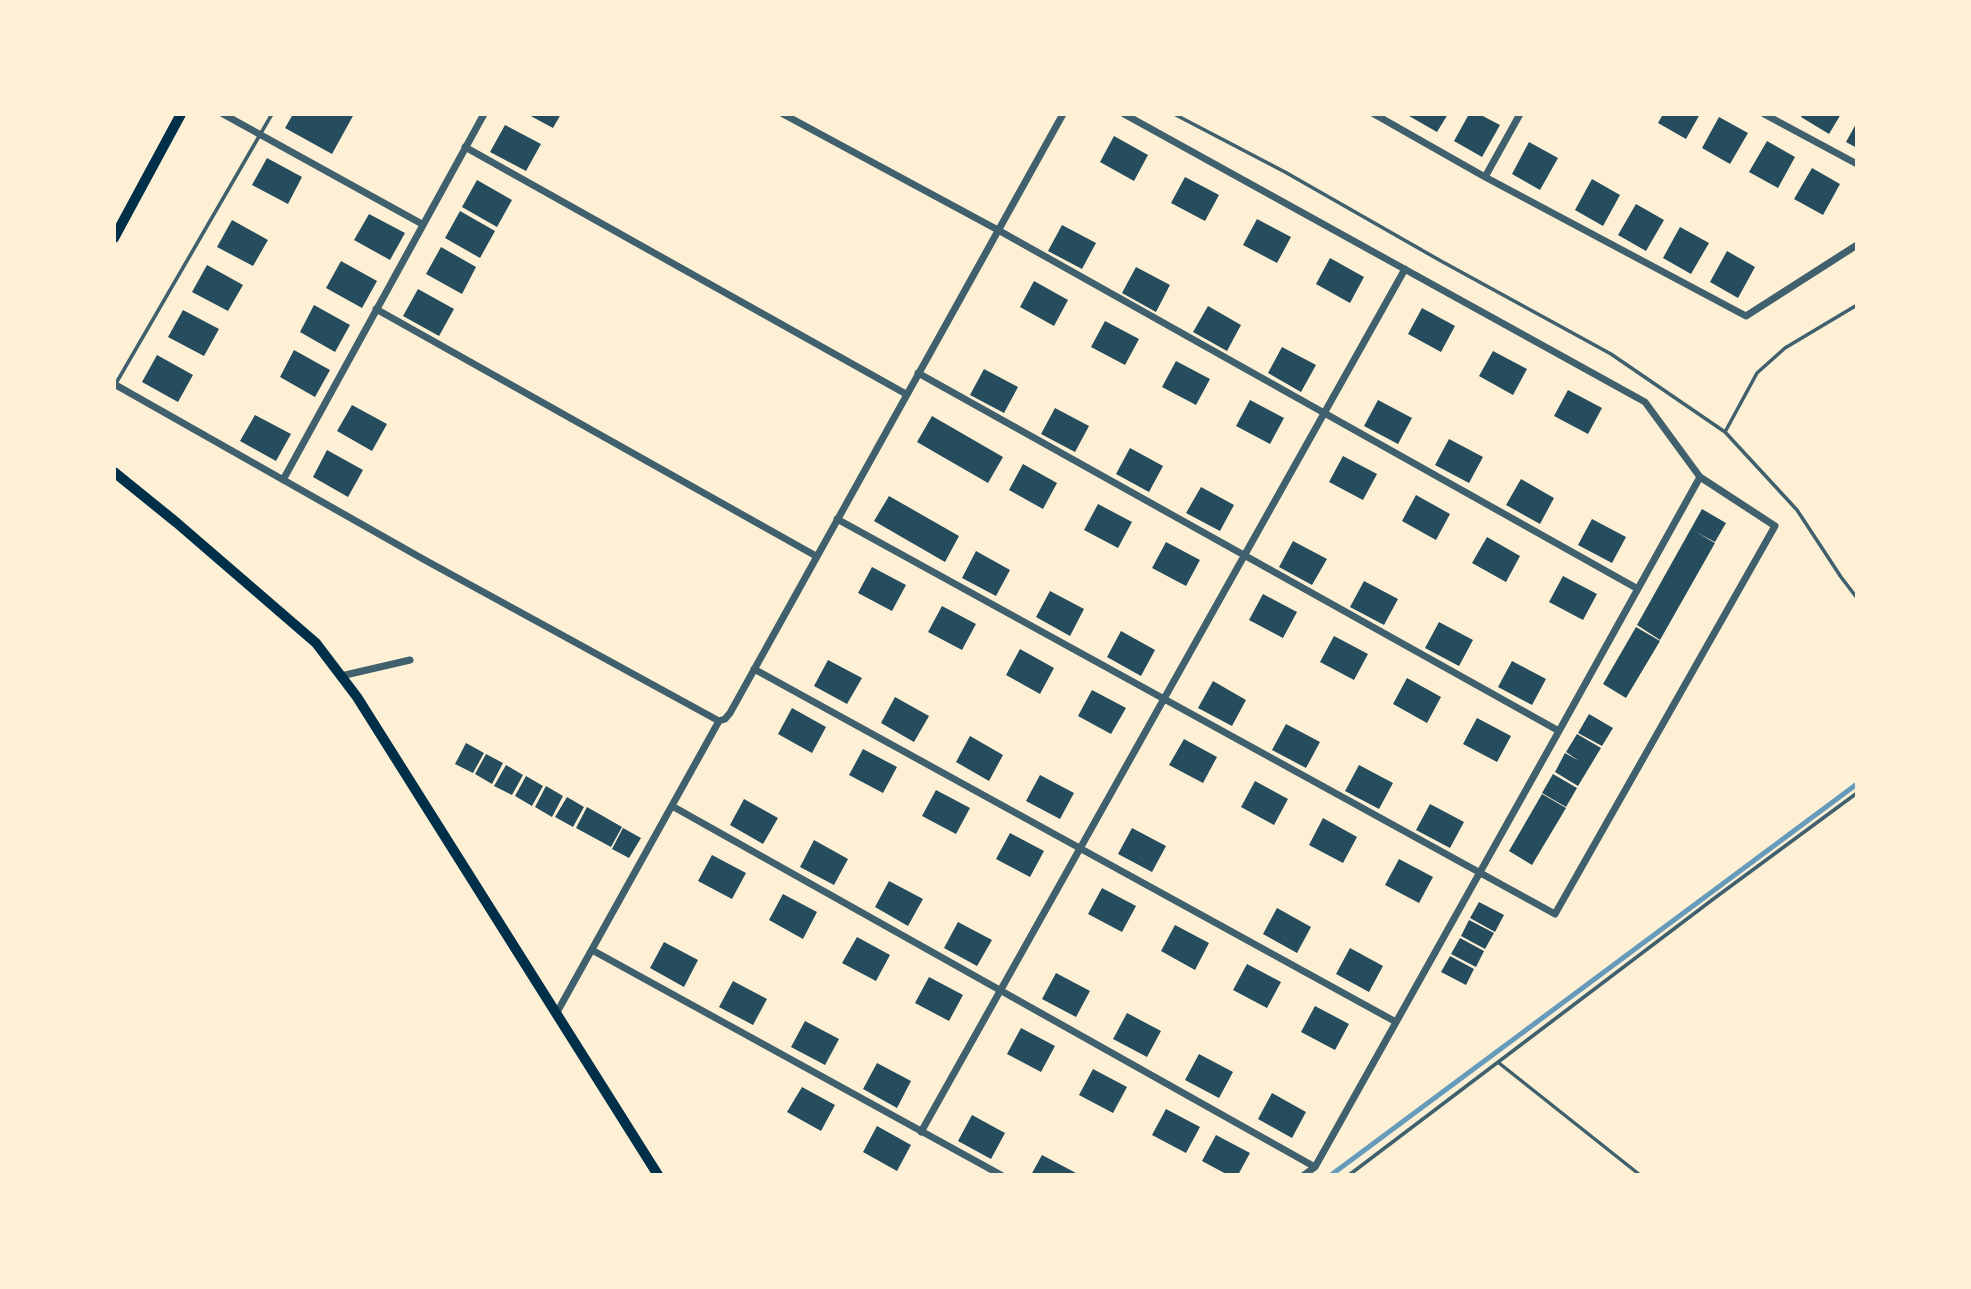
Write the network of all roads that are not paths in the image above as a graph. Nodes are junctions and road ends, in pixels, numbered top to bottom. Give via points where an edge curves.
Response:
1 (181, 114) edge
2 (223, 114) edge
3 (272, 114) edge
4 (484, 114) edge
5 (783, 114) edge
6 (1063, 114) edge
7 (1124, 114) edge
8 (1174, 114) edge
9 (1374, 114) edge
10 (1520, 114) edge
11 (1764, 114) edge
12 (260, 135) junction
13 (466, 147) junction
14 (1857, 164) edge
15 (1485, 177) junction
16 (422, 225) junction
17 (998, 230) junction
18 (114, 239) edge
19 (1857, 245) edge
20 (1405, 270) junction
21 (1857, 305) edge
22 (376, 309) junction
23 (918, 373) junction
24 (114, 384) edge
25 (906, 394) junction
26 (1325, 413) junction
27 (1725, 432) junction
28 (114, 472) edge
29 (1700, 477) junction
30 (284, 480) junction
31 (837, 519) junction
32 (1245, 555) junction
33 (816, 556) junction
34 (1638, 589) junction
35 (1857, 598) edge
36 (410, 660) dead end
37 (754, 669) junction
38 (341, 676) junction
39 (1164, 699) junction
40 (719, 721) junction
41 (1559, 731) junction
42 (1857, 793) edge
43 (672, 806) junction
44 (1080, 849) junction
45 (1480, 873) junction
46 (592, 950) junction
47 (1001, 991) junction
48 (556, 1014) junction
49 (1396, 1022) junction
50 (1499, 1063) junction
51 (921, 1132) junction
52 (1315, 1167) junction
53 (658, 1175) edge
54 (1001, 1175) edge
55 (1304, 1175) edge
56 (1349, 1175) edge
57 (1640, 1175) edge

1 - 18 main road
2 - 12 street
3 - 12 lane
4 - 13 street
5 - 17 street
6 - 17 street
7 - 20 street
8 - 27 lane via 1611,354
9 - 15 street
10 - 15 street
11 - 14 street
12 - 16 street
12 - 24 lane
13 - 16 street
13 - 25 street
15 - 19 street via 1746,316
16 - 22 street
17 - 23 street
17 - 26 street
20 - 26 street
20 - 29 street via 1645,402
21 - 27 lane via 1785,348 1757,373
22 - 30 street
22 - 33 street
23 - 25 street
23 - 32 street
24 - 30 street
25 - 31 street
26 - 32 street
26 - 34 street
27 - 35 lane via 1797,510
28 - 38 main road via 316,643
29 - 34 street
29 - 45 street via 1775,526 1555,914
30 - 40 street
31 - 33 street
31 - 39 street
32 - 39 street
32 - 41 street
33 - 37 street
34 - 41 street
36 - 38 street
37 - 40 street via 730,713
37 - 44 street
38 - 48 main road
39 - 44 street
39 - 45 street
40 - 43 street
41 - 45 street
42 - 50 lane
43 - 46 street
43 - 47 street
44 - 47 street
44 - 49 street
45 - 49 street
46 - 48 street
46 - 51 street
47 - 51 street
47 - 52 street
48 - 53 main road
49 - 52 street
50 - 56 lane
50 - 57 lane
51 - 54 street
52 - 55 street

